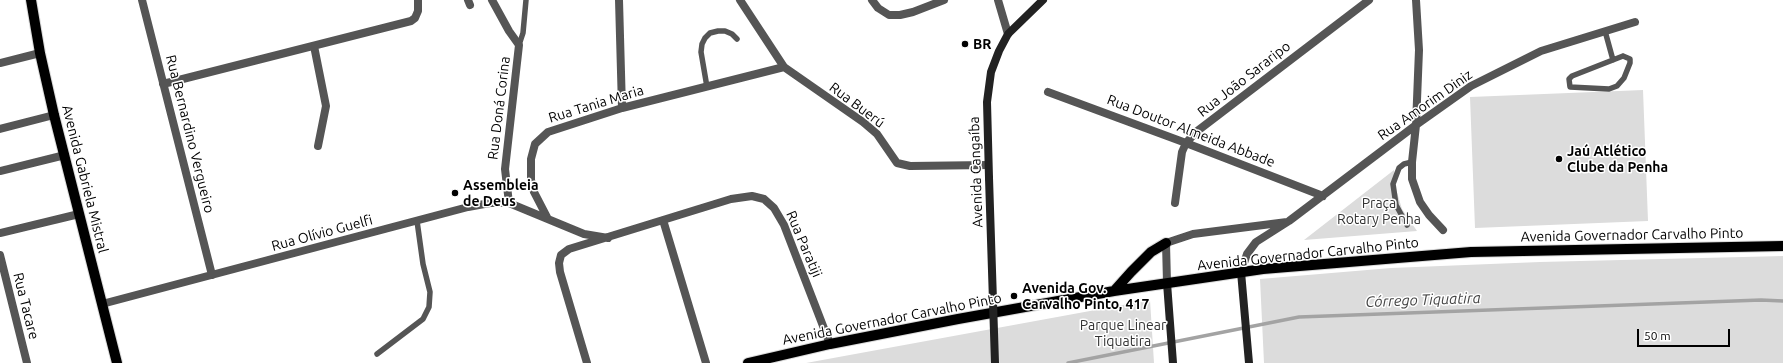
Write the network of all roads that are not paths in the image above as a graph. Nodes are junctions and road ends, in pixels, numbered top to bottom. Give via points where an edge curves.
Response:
1 (31, 0) edge
2 (142, 0) edge
3 (418, 0) edge
4 (492, 0) edge
5 (526, 0) edge
6 (619, 0) edge
7 (740, 0) edge
8 (872, 0) edge
9 (944, 0) edge
10 (998, 0) edge
11 (1043, 0) edge
12 (1368, 0) edge
13 (1416, 0) edge
14 (1635, 22) dead end
15 (1605, 31) junction
16 (1008, 34) junction
17 (737, 39) dead end
18 (519, 45) junction
19 (314, 46) junction
20 (40, 53) junction
21 (1613, 60) junction
22 (0, 63) edge
23 (784, 67) junction
24 (163, 84) junction
25 (707, 87) junction
26 (1048, 92) dead end
27 (622, 108) junction
28 (54, 115) junction
29 (1416, 125) junction
30 (0, 129) edge
31 (1186, 142) junction
32 (318, 146) dead end
33 (65, 155) junction
34 (1412, 162) junction
35 (988, 165) junction
36 (0, 171) edge
37 (1323, 196) junction
38 (509, 203) junction
39 (1175, 203) dead end
40 (79, 214) junction
41 (548, 219) junction
42 (662, 220) junction
43 (417, 221) junction
44 (1289, 221) junction
45 (1407, 225) dead end
46 (1443, 230) dead end
47 (0, 233) edge
48 (608, 238) junction
49 (1166, 243) junction
50 (1783, 246) edge
51 (0, 255) edge
52 (1241, 272) junction
53 (212, 275) junction
54 (1167, 283) junction
55 (1114, 291) junction
56 (102, 304) junction
57 (830, 344) junction
58 (377, 354) dead end
59 (27, 363) edge
60 (117, 363) edge
61 (587, 363) edge
62 (706, 363) edge
63 (748, 363) edge
64 (994, 363) edge
65 (1173, 363) edge
66 (1249, 363) edge

1 - 20 main road, Avenida Gabriela Mistral
2 - 24 street, Rua Bernardino Vergueiro
3 - 19 street via 418,11 411,21
4 - 18 street, Rua Doná Corina via 508,31
5 - 18 lane
6 - 27 street
7 - 23 street, Rua Buerú
8 - 9 street via 878,8 889,15 913,12
10 - 16 street
11 - 16 main road, Avenida Cangaíba
12 - 31 street, Rua João Sararipo
13 - 29 street via 1419,50
14 - 15 street, Rua Amorim Diniz
15 - 21 lane
15 - 29 street, Rua Amorim Diniz via 1541,51 1506,68 1471,86
16 - 35 main road, Avenida Cangaíba via 991,72 987,102
17 - 25 lane via 725,31 710,32 705,38 701,52
18 - 38 street, Rua Doná Corina via 506,162
19 - 24 street
19 - 32 street via 326,106
20 - 22 street
20 - 28 main road, Avenida Gabriela Mistral
21 - 21 lane via 1572,76 1569,79 1570,87 1609,89 1617,86 1624,78 1630,59 1623,56
23 - 25 street, Rua Tania Maria
23 - 35 street, Rua Buerú via 877,134 897,162 903,165
24 - 53 street, Rua Bernardino Vergueiro
25 - 27 street, Rua Tania Maria
26 - 31 street, Rua Doutor Almeida Abbade
27 - 41 street, Rua Tania Maria via 548,132 535,144 531,159 531,180 534,192
28 - 30 street
28 - 33 main road, Avenida Gabriela Mistral
29 - 34 street
29 - 37 street, Rua Amorim Diniz
31 - 37 street, Rua Doutor Almeida Abbade
31 - 39 street via 1180,164
33 - 36 street
33 - 40 main road, Avenida Gabriela Mistral
34 - 45 lane via 1399,168 1393,184 1396,205
34 - 46 street via 1412,179 1420,202
35 - 64 main road, Avenida Cangaíba, bridge
37 - 44 street, Rua Amorim Diniz
38 - 41 street, Rua Olívio Guelfi
38 - 43 street, Rua Olívio Guelfi via 468,207
40 - 47 street
40 - 56 main road, Avenida Gabriela Mistral
41 - 48 street via 584,234
42 - 48 street, Rua Paratiji
42 - 57 street, Rua Paratiji via 731,199 752,196 764,199 774,208 784,225
42 - 62 street
43 - 53 street, Rua Olívio Guelfi
43 - 58 lane via 430,292 429,307 423,319
44 - 49 street, Rua Amorim Diniz via 1193,234
44 - 52 street, Rua Amorim Diniz via 1251,247
48 - 61 street, Rua Paratiji via 569,249 561,255 559,263
49 - 54 street
49 - 55 main road via 1151,252
50 - 52 main road, Avenida Governador Carvalho Pinto via 1471,252
51 - 59 street, Rua Tacare
52 - 54 main road, Avenida Governador Carvalho Pinto
52 - 66 main road, Rua Amorim Diniz
53 - 56 street, Rua Olívio Guelfi
54 - 55 main road, Avenida Governador Carvalho Pinto
54 - 65 main road
55 - 57 main road, Avenida Governador Carvalho Pinto
56 - 60 main road, Avenida Gabriela Mistral
57 - 63 main road, Avenida Governador Carvalho Pinto

